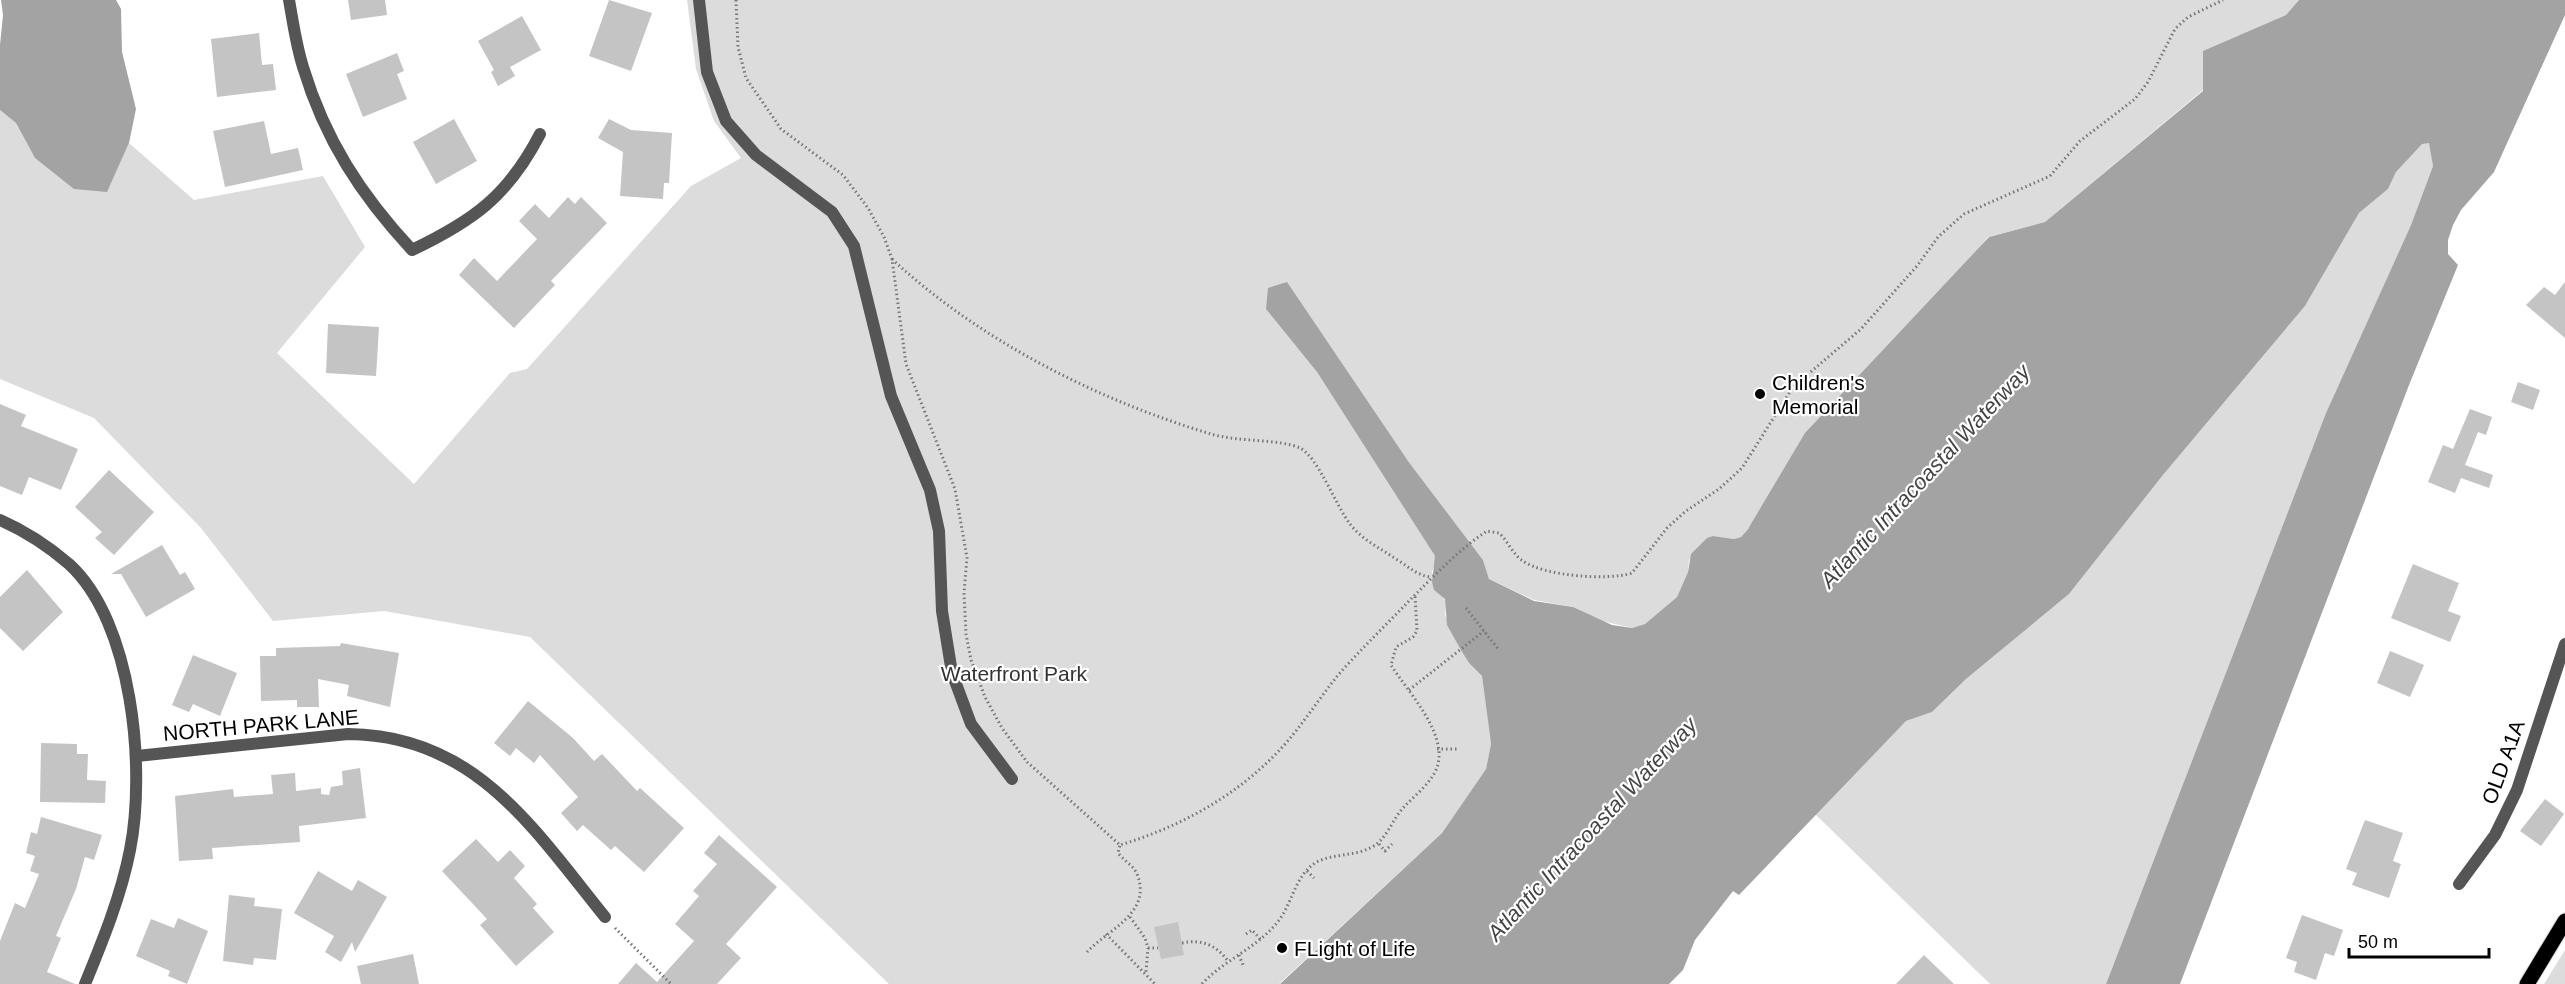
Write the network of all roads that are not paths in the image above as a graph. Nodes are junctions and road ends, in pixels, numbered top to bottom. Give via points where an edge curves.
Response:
1 (289, 0) edge
2 (699, 0) edge
3 (540, 134) dead end
4 (0, 520) edge
5 (2565, 644) edge
6 (137, 756) junction
7 (1011, 779) dead end
8 (2459, 884) dead end
9 (605, 917) road end
10 (2565, 921) edge
11 (86, 984) edge
12 (2526, 984) edge

1 - 3 street via 302,66 320,116 343,161 376,211 412,250 456,229 496,198 523,166
2 - 7 street via 707,72 726,121 756,155 832,212 854,246 891,396 932,501 939,531 945,642 954,682 971,724
4 - 6 street via 25,531 70,565 93,596 123,666
5 - 8 street, OLD A1A via 2517,790 2495,834
6 - 9 street, NORTH PARK LANE via 348,734 381,736 426,747 464,765 509,801
6 - 11 street via 130,852
10 - 12 main road

